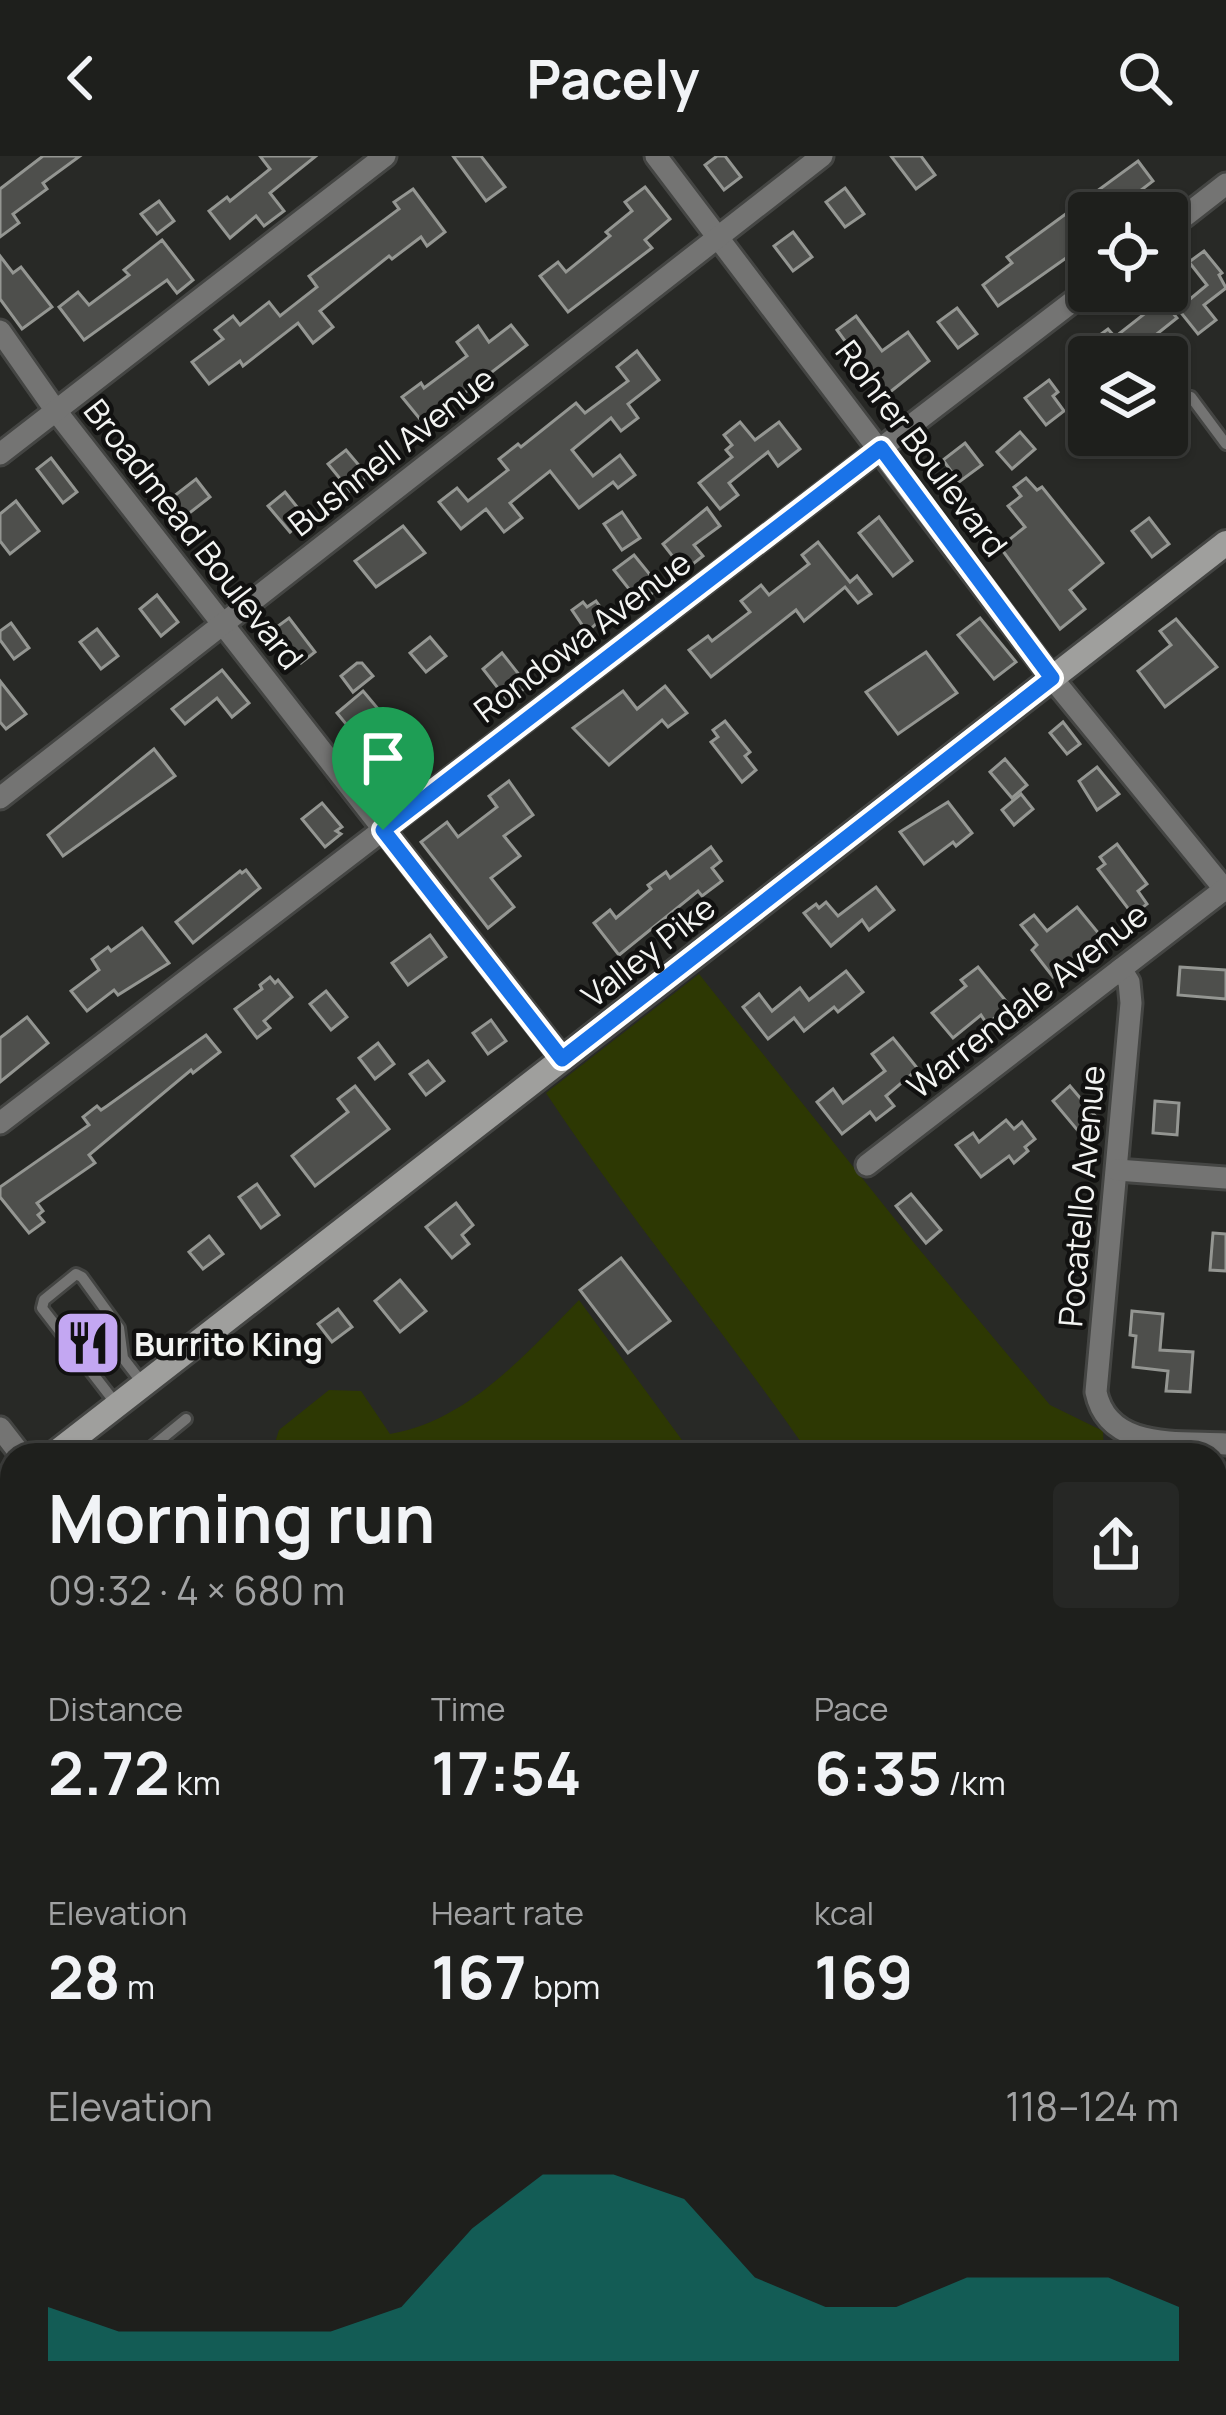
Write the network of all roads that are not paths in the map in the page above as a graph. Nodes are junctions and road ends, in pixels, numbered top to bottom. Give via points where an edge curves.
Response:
1 (386, 156) edge
2 (656, 156) edge
3 (822, 156) edge
4 (1226, 184) edge
5 (1188, 214) edge
6 (718, 237) junction
7 (1068, 305) edge
8 (0, 331) edge
9 (1191, 397) dead end
10 (56, 411) junction
11 (1226, 444) edge
12 (881, 448) junction
13 (0, 454) edge
14 (1226, 543) edge
15 (223, 624) junction
16 (1052, 678) junction
17 (0, 797) edge
18 (383, 830) junction
19 (1225, 889) edge
20 (1121, 969) junction
21 (562, 1059) junction
22 (0, 1124) edge
23 (868, 1165) dead end
24 (1117, 1170) junction
25 (1226, 1178) edge
26 (143, 1384) junction
27 (117, 1405) junction
28 (186, 1419) dead end
29 (75, 1443) edge
30 (157, 1443) edge
31 (1212, 1443) edge

1 - 10 street
2 - 6 street, Rohrer Boulevard
3 - 6 street, Bushnell Avenue
4 - 5 street
6 - 12 street, Rohrer Boulevard
6 - 15 street, Bushnell Avenue
7 - 12 street, Rondowa Avenue
8 - 10 street, Broadmead Boulevard
9 - 11 lane
10 - 13 street
10 - 15 street, Broadmead Boulevard
12 - 16 street, Rohrer Boulevard
12 - 18 street, Rondowa Avenue
14 - 16 street, Valley Pike
15 - 17 street, Bushnell Avenue
15 - 18 street, Broadmead Boulevard
16 - 19 street, Rohrer Boulevard
16 - 21 street, Valley Pike
18 - 21 street, Broadmead Boulevard
18 - 22 street, Rondowa Avenue
19 - 20 street, Warrendale Avenue
20 - 23 street, Warrendale Avenue
20 - 24 street, Pocatello Avenue via 1131,1003
21 - 26 street, Valley Pike
24 - 25 street
24 - 31 street, Pocatello Avenue via 1096,1392 1114,1426 1144,1438
26 - 27 street, Valley Pike
26 - 27 lane via 123,1358 119,1328 76,1274 42,1308
27 - 29 street, Valley Pike
28 - 30 lane

